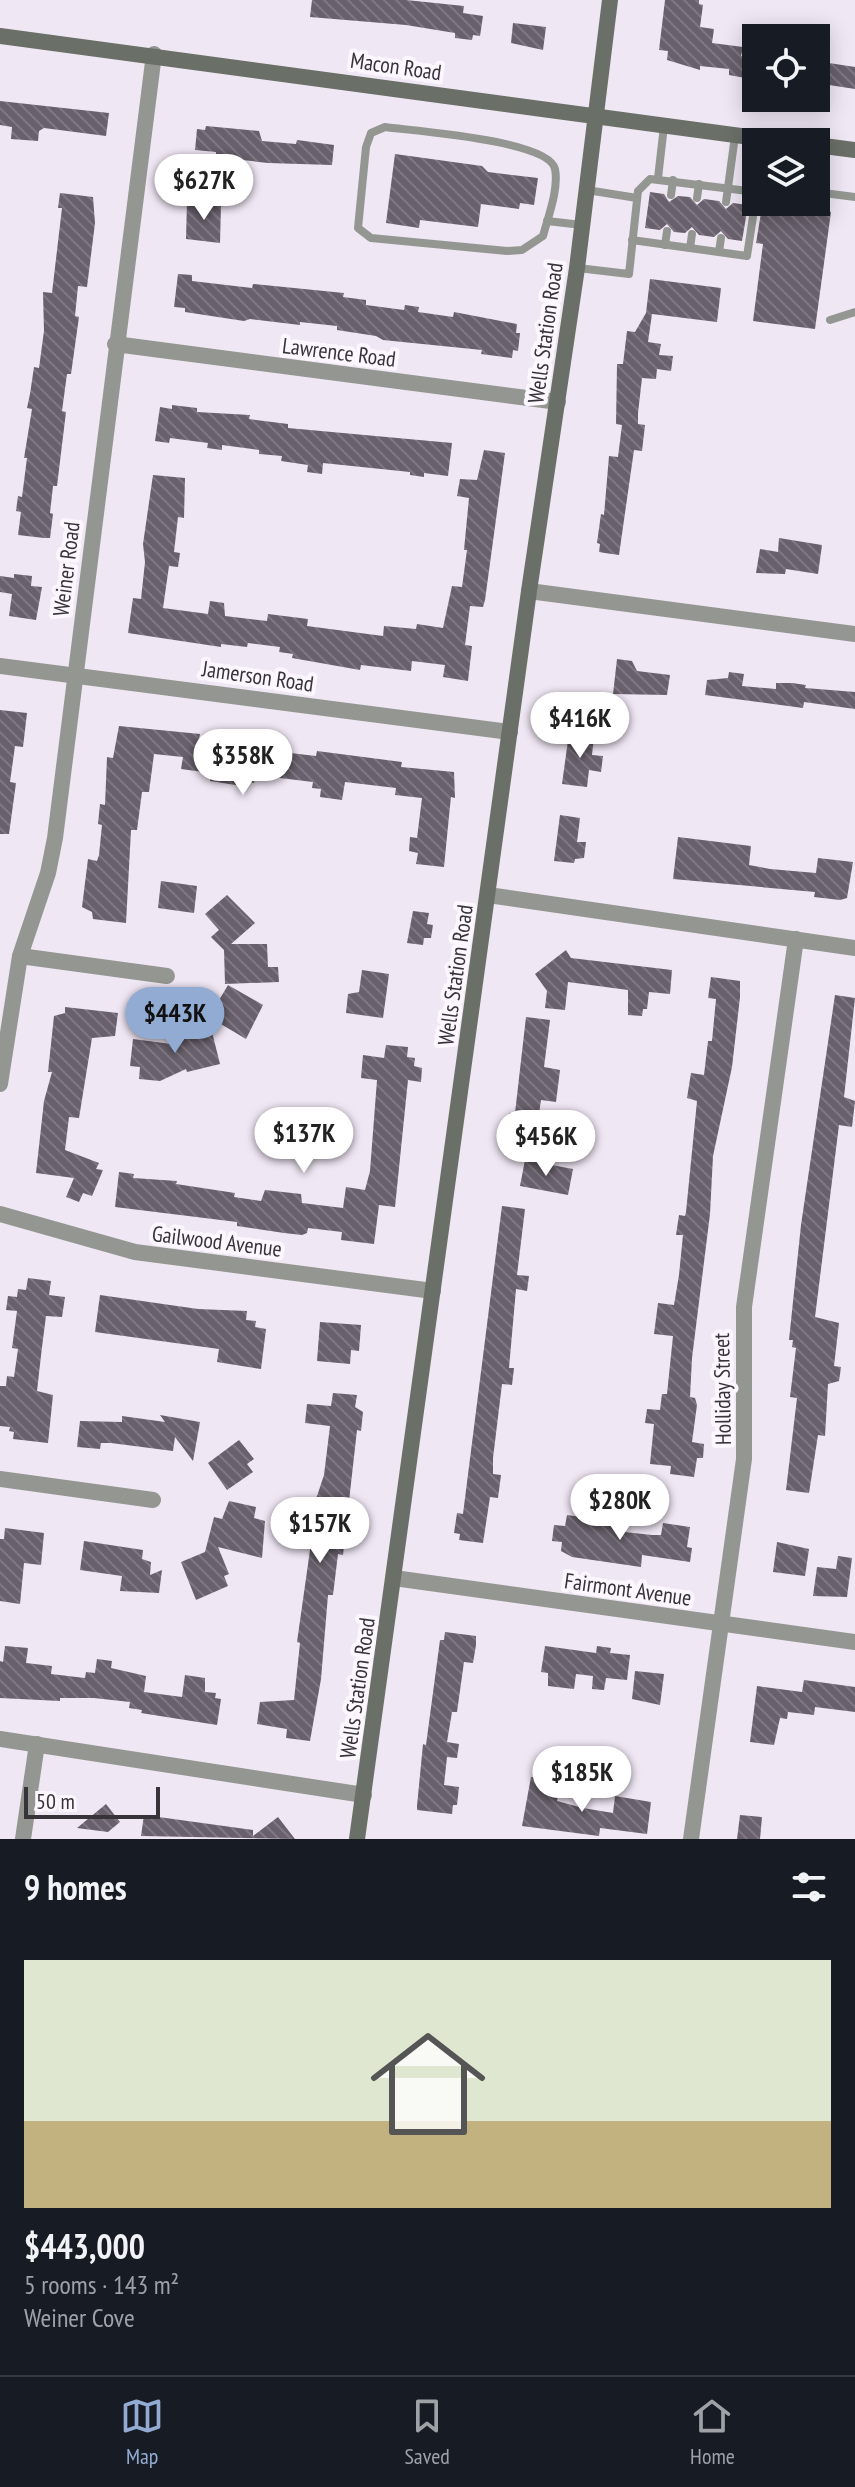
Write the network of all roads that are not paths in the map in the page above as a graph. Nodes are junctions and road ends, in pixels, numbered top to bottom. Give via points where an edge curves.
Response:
1 (610, 0) edge
2 (0, 36) edge
3 (154, 54) junction
4 (597, 116) junction
5 (664, 126) junction
6 (735, 136) junction
7 (742, 137) edge
8 (830, 147) edge
9 (855, 150) edge
10 (658, 178) junction
11 (673, 180) junction
12 (699, 184) junction
13 (728, 189) junction
14 (587, 190) junction
15 (742, 192) edge
16 (830, 194) edge
17 (671, 195) dead end
18 (855, 197) edge
19 (637, 198) junction
20 (697, 198) dead end
21 (726, 202) dead end
22 (753, 216) edge
23 (547, 221) junction
24 (582, 225) junction
25 (667, 231) dead end
26 (692, 234) dead end
27 (721, 238) dead end
28 (632, 240) junction
29 (665, 245) junction
30 (690, 248) junction
31 (719, 252) junction
32 (577, 268) junction
33 (855, 312) edge
34 (830, 320) dead end
35 (115, 344) junction
36 (558, 402) junction
37 (529, 591) junction
38 (855, 634) edge
39 (0, 666) edge
40 (76, 674) junction
41 (510, 732) junction
42 (488, 895) junction
43 (796, 939) junction
44 (855, 948) edge
45 (20, 956) junction
46 (167, 976) dead end
47 (0, 1084) edge
48 (0, 1214) edge
49 (433, 1291) junction
50 (0, 1479) edge
51 (153, 1500) dead end
52 (394, 1578) junction
53 (721, 1624) junction
54 (855, 1642) edge
55 (0, 1739) edge
56 (37, 1744) junction
57 (364, 1795) junction
58 (23, 1839) edge
59 (357, 1839) edge
60 (691, 1839) edge

1 - 4 street, Wells Station Road
2 - 3 street, Macon Road
3 - 4 street, Macon Road
3 - 35 street, Weiner Road
4 - 5 street, Macon Road
4 - 14 street, Wells Station Road
5 - 6 street, Macon Road
5 - 10 lane
6 - 7 street, Macon Road
6 - 13 lane
8 - 9 street
10 - 11 lane
10 - 19 lane via 644,184
11 - 12 lane
11 - 17 lane
12 - 13 lane
12 - 20 lane
13 - 15 lane
13 - 21 lane
14 - 19 lane
14 - 24 street, Wells Station Road
16 - 18 lane
19 - 28 lane
22 - 31 lane via 747,256
23 - 23 lane via 555,168 535,150 385,127 371,133 358,228 371,238 522,250 543,236
23 - 24 lane
24 - 32 street, Wells Station Road
25 - 29 lane
26 - 30 lane
27 - 31 lane
28 - 29 lane
28 - 32 lane via 629,274
29 - 30 lane
30 - 31 lane
32 - 36 street, Wells Station Road
33 - 34 lane
35 - 36 street, Lawrence Road
35 - 40 street, Weiner Road
36 - 37 street, Wells Station Road
37 - 38 street
37 - 41 street, Wells Station Road
39 - 40 street, Jamerson Road
40 - 41 street, Jamerson Road
40 - 45 street, Weiner Road via 52,856
41 - 42 street, Wells Station Road
42 - 43 street
42 - 49 street, Wells Station Road
43 - 44 street
43 - 53 street, Holliday Street via 744,1307 744,1459
45 - 46 street
45 - 47 street, Weiner Road
48 - 49 street, Gailwood Avenue via 135,1252
49 - 52 street, Wells Station Road
50 - 51 street
52 - 53 street, Fairmont Avenue
52 - 57 street, Wells Station Road
53 - 54 street, Fairmont Avenue
53 - 60 street, Holliday Street
55 - 56 street
56 - 57 street
56 - 58 street
57 - 59 street, Wells Station Road

